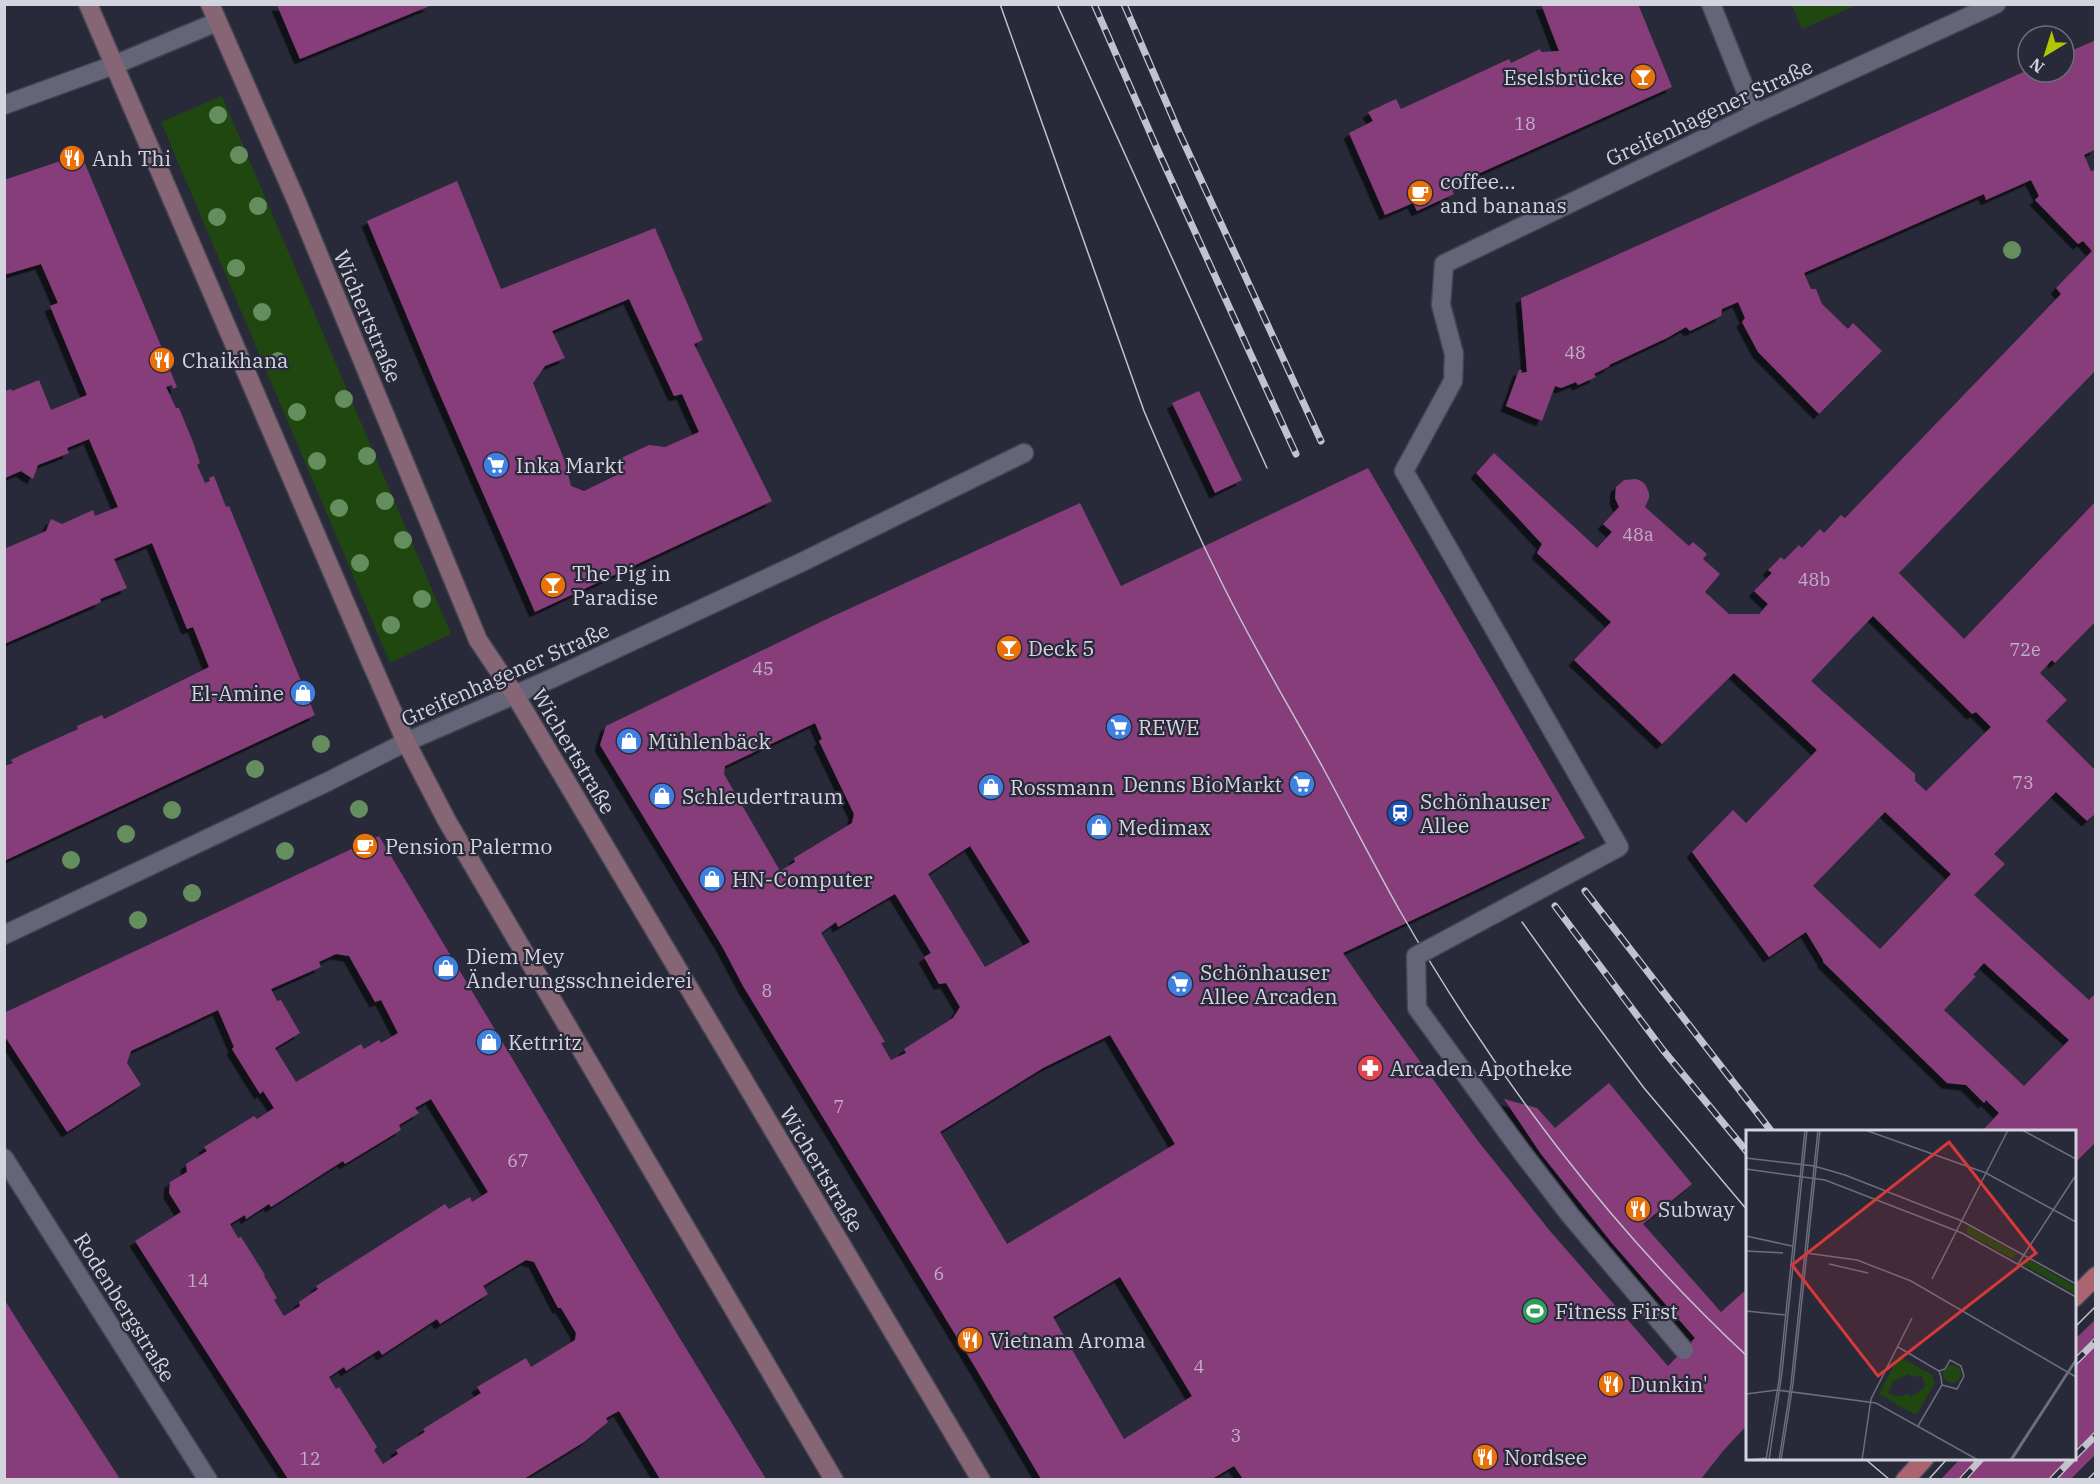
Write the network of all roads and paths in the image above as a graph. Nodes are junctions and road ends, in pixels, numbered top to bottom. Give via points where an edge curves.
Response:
1 (88, 4) edge
2 (210, 4) edge
3 (1711, 4) edge
4 (1996, 4) edge
5 (217, 22) junction
6 (114, 65) junction
7 (4, 105) edge
8 (1755, 114) junction
9 (1024, 453) dead end
10 (515, 695) junction
11 (406, 742) junction
12 (4, 936) edge
13 (4, 1158) edge
14 (2096, 1276) edge
15 (2076, 1296) edge
16 (1684, 1350) dead end
17 (1923, 1460) edge
18 (208, 1479) edge
19 (834, 1479) edge
20 (981, 1479) edge
21 (1905, 1479) edge

1 - 6 street
2 - 5 street, Wichertstraße
3 - 8 street
4 - 8 street, Greifenhagener Straße
5 - 6 street
5 - 10 street, Wichertstraße via 289,183 478,640
6 - 7 street
6 - 11 street
8 - 16 street, Greifenhagener Straße, bridge via 1444,264 1441,305 1454,354 1453,381 1404,471 1619,847 1416,956 1417,1008 1570,1215
9 - 10 street, Greifenhagener Straße via 813,557
10 - 11 street, Greifenhagener Straße
10 - 20 street, Wichertstraße
11 - 12 street, Greifenhagener Straße
11 - 19 street via 447,821
13 - 18 street, Rodenbergstraße
14 - 15 main road
17 - 21 main road

